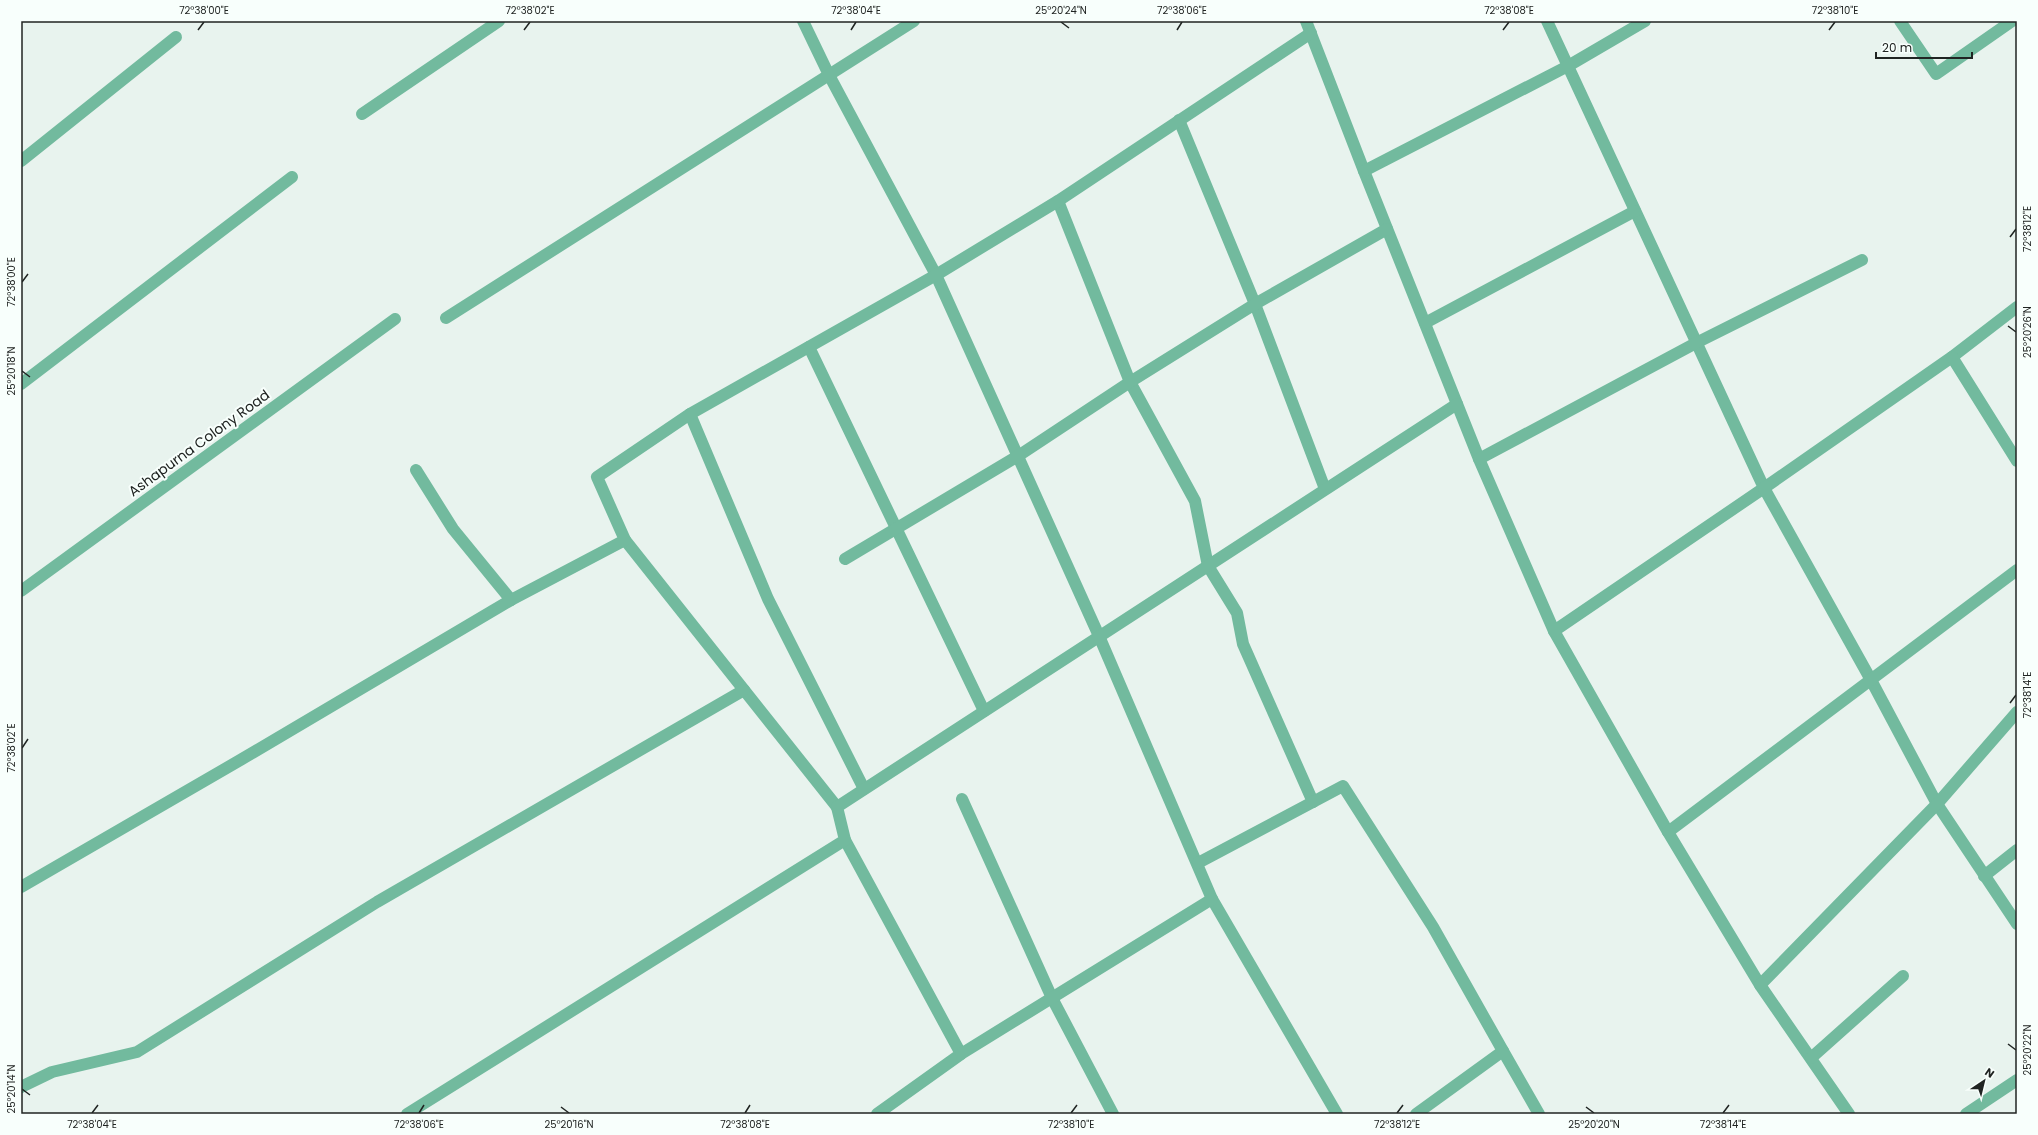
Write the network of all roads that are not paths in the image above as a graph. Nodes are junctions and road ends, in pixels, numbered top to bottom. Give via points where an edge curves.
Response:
1 (499, 21) edge
2 (803, 21) edge
3 (914, 21) edge
4 (1306, 21) edge
5 (1547, 21) edge
6 (1645, 21) edge
7 (1900, 21) edge
8 (2012, 21) edge
9 (1312, 33) junction
10 (176, 37) dead end
11 (1568, 66) junction
12 (829, 75) junction
13 (362, 114) dead end
14 (1179, 120) junction
15 (21, 161) edge
16 (1364, 171) junction
17 (292, 177) dead end
18 (1058, 201) junction
19 (1635, 211) junction
20 (1387, 229) junction
21 (1862, 260) dead end
22 (936, 275) junction
23 (1255, 304) junction
24 (2017, 307) edge
25 (446, 318) dead end
26 (395, 319) dead end
27 (1425, 323) junction
28 (1696, 343) junction
29 (809, 347) junction
30 (1952, 357) junction
31 (1130, 382) junction
32 (21, 384) edge
33 (1457, 404) junction
34 (690, 414) junction
35 (1018, 456) junction
36 (1480, 459) junction
37 (2017, 461) edge
38 (416, 470) dead end
39 (1764, 488) junction
40 (1326, 489) junction
41 (896, 529) junction
42 (625, 540) junction
43 (845, 559) dead end
44 (1208, 566) junction
45 (2017, 570) edge
46 (21, 591) edge
47 (511, 600) junction
48 (1554, 630) junction
49 (1100, 636) junction
50 (1871, 680) junction
51 (744, 690) junction
52 (984, 711) junction
53 (2017, 712) edge
54 (864, 790) junction
55 (962, 799) dead end
56 (1313, 802) junction
57 (1937, 804) junction
58 (837, 807) junction
59 (1668, 832) junction
60 (845, 840) junction
61 (2017, 850) edge
62 (1198, 863) junction
63 (1984, 876) junction
64 (21, 887) edge
65 (1212, 899) junction
66 (2017, 924) edge
67 (1903, 976) dead end
68 (1760, 984) junction
69 (1052, 998) junction
70 (1503, 1051) junction
71 (961, 1054) junction
72 (1811, 1058) junction
73 (2017, 1080) edge
74 (21, 1087) edge
75 (408, 1114) edge
76 (877, 1114) edge
77 (1113, 1114) edge
78 (1337, 1114) edge
79 (1416, 1114) edge
80 (1539, 1114) edge
81 (1849, 1114) edge
82 (1966, 1114) edge

1 - 13 street
2 - 12 street
3 - 12 street
4 - 9 street
5 - 11 street
6 - 11 street
7 - 8 street via 1936,74
9 - 14 street
9 - 16 street
10 - 15 street
11 - 16 street
11 - 19 street
12 - 22 street
12 - 25 street
14 - 18 street
14 - 23 street
16 - 20 street
17 - 32 street
18 - 22 street
18 - 31 street
19 - 27 street
19 - 28 street
20 - 23 street
20 - 27 street
21 - 28 street
22 - 29 street
22 - 35 street
23 - 31 street
23 - 40 street
24 - 30 street
26 - 46 street, Ashapurna Colony Road
27 - 33 street
28 - 36 street
28 - 39 street
29 - 34 street
29 - 41 street
30 - 37 street
30 - 39 street
31 - 35 street
31 - 44 street via 1195,501
33 - 36 street
33 - 40 street
34 - 42 street via 597,477
34 - 54 street via 768,599
35 - 41 street
35 - 49 street
36 - 48 street
38 - 47 street via 453,529
39 - 48 street
39 - 50 street
40 - 44 street
41 - 43 street
41 - 52 street
42 - 47 street
42 - 51 street
44 - 49 street
44 - 56 street via 1238,613 1243,644
45 - 50 street
47 - 64 street
48 - 59 street
49 - 52 street
49 - 62 street
50 - 57 street
50 - 59 street
51 - 58 street
51 - 74 street via 377,902 137,1052 52,1072
52 - 54 street
53 - 57 street
54 - 58 street
55 - 69 street
56 - 62 street
56 - 70 street via 1342,786 1433,927
57 - 63 street
57 - 68 street
58 - 60 street
59 - 68 street
60 - 71 street
60 - 75 street
61 - 63 street
62 - 65 street
63 - 66 street
65 - 69 street
65 - 78 street
67 - 72 street
68 - 72 street
69 - 71 street
69 - 77 street
70 - 79 street
70 - 80 street
71 - 76 street
72 - 81 street
73 - 82 street

